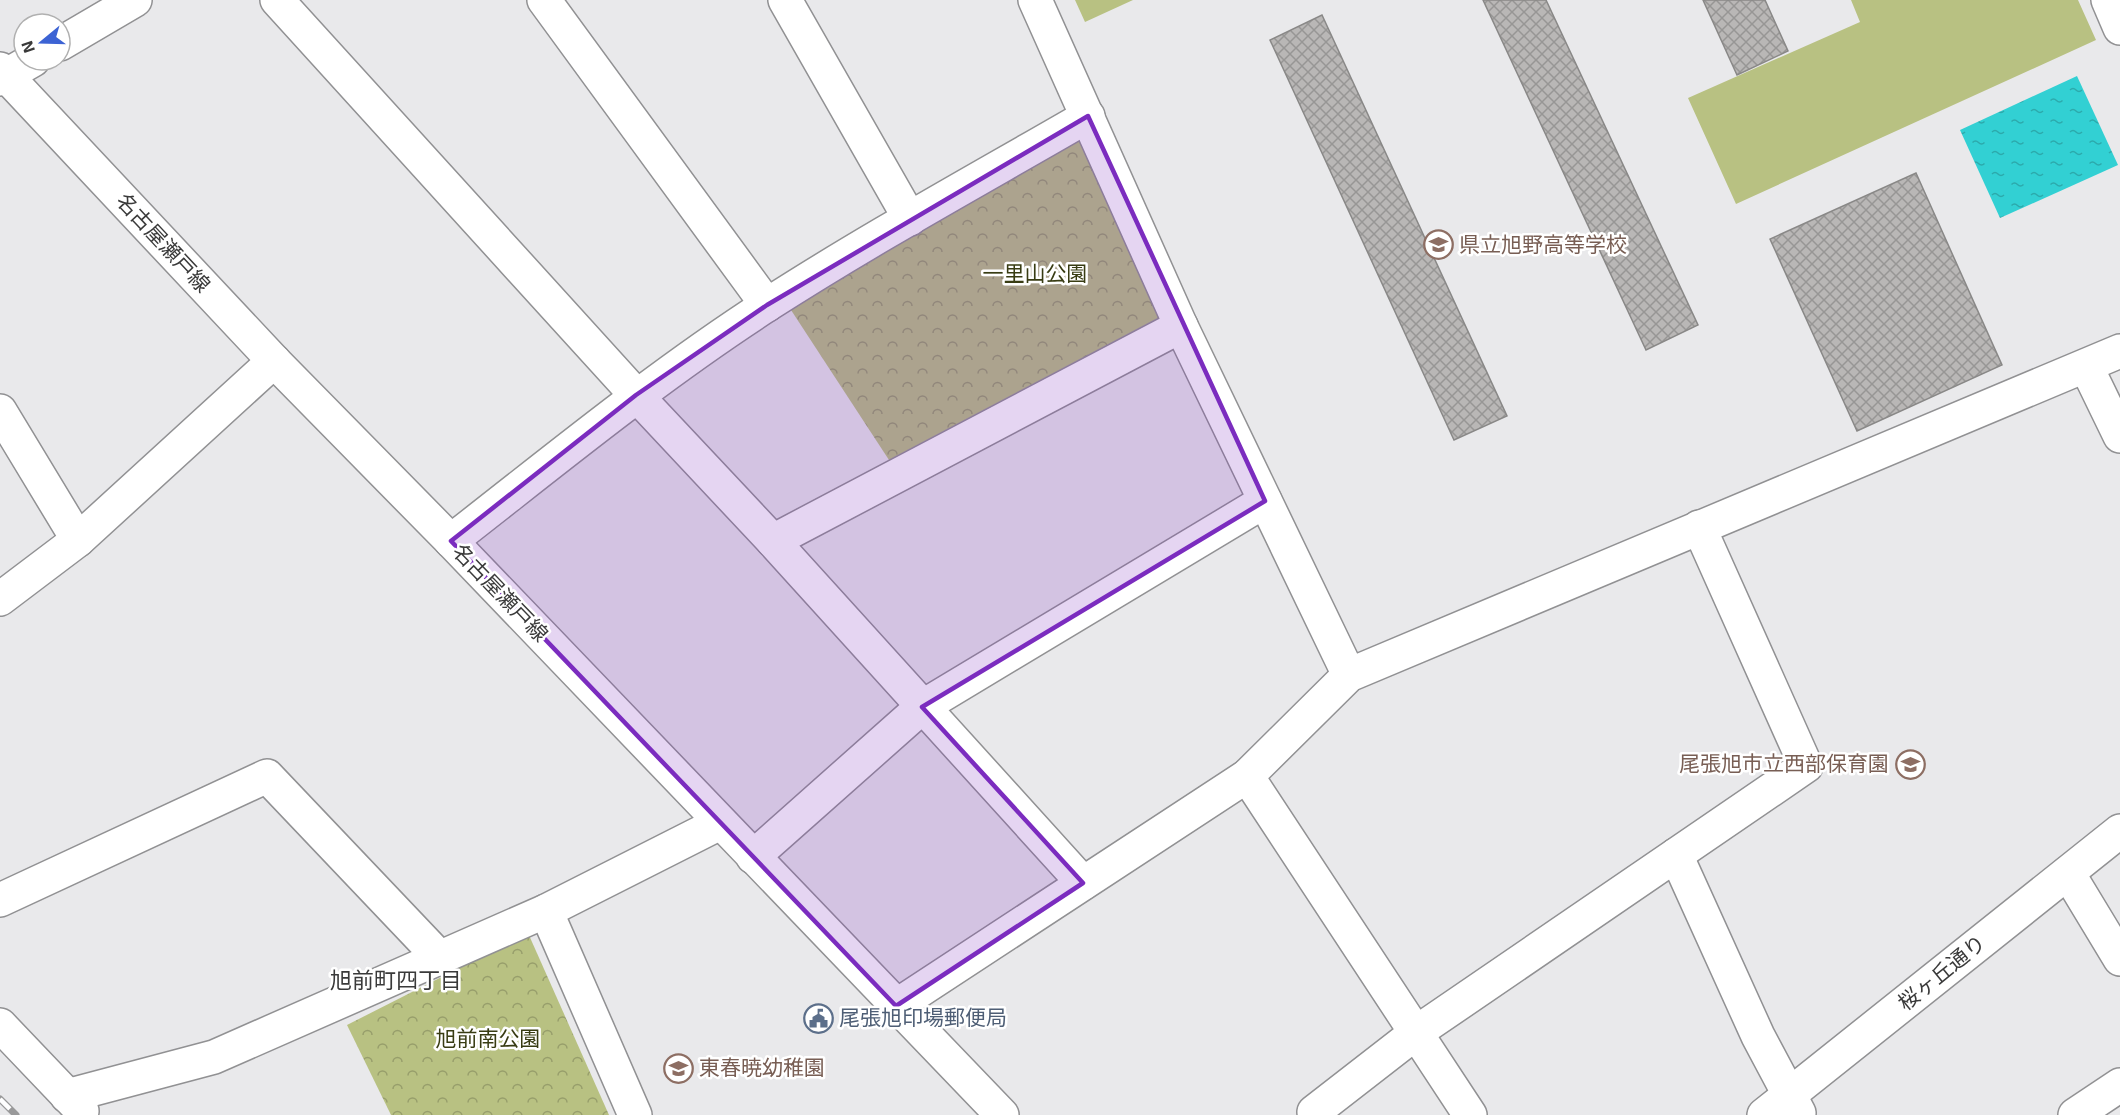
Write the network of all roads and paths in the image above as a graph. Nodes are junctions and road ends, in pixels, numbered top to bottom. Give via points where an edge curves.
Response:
1 (135, 0) edge
2 (277, 0) edge
3 (544, 0) edge
4 (785, 0) edge
5 (1035, 0) edge
6 (2108, 0) edge
7 (2120, 28) edge
8 (72, 37) edge
9 (10, 71) edge
10 (1088, 116) junction
11 (910, 219) junction
12 (767, 305) junction
13 (1181, 326) junction
14 (2120, 351) edge
15 (274, 361) junction
16 (2086, 366) junction
17 (636, 395) junction
18 (0, 411) edge
19 (2120, 436) edge
20 (1265, 501) junction
21 (1699, 527) junction
22 (78, 540) junction
23 (451, 541) junction
24 (773, 541) junction
25 (0, 599) edge
26 (1349, 675) junction
27 (922, 707) junction
28 (1247, 776) junction
29 (720, 823) junction
30 (2120, 831) edge
31 (1676, 855) junction
32 (753, 857) junction
33 (2068, 873) junction
34 (1083, 883) junction
35 (0, 900) edge
36 (546, 911) junction
37 (441, 959) junction
38 (2120, 959) edge
39 (896, 1006) junction
40 (0, 1025) edge
41 (1417, 1032) junction
42 (2120, 1085) edge
43 (76, 1105) edge
44 (1795, 1105) edge
45 (1314, 1112) dead end
46 (635, 1115) edge
47 (1002, 1115) edge
48 (1470, 1115) edge
49 (1764, 1115) edge
50 (2075, 1115) edge

1 - 8 street
2 - 17 street
3 - 12 street
4 - 11 street
5 - 10 street
6 - 7 street
9 - 15 street, 名古屋瀬戸線
10 - 11 street
10 - 13 street
11 - 12 street
12 - 17 street
13 - 20 street
13 - 24 street
14 - 16 street
15 - 22 street
15 - 23 street, 名古屋瀬戸線
16 - 19 street
16 - 21 street
17 - 23 street
17 - 24 street
18 - 22 street
20 - 26 street
20 - 27 street
21 - 26 street
21 - 31 street via 1806,766
22 - 25 street
23 - 29 street, 名古屋瀬戸線
24 - 27 street
26 - 28 street
27 - 32 street
27 - 34 street
28 - 34 street
28 - 41 street
29 - 32 street, 名古屋瀬戸線
29 - 36 street
30 - 33 street, 桜ヶ丘通り
31 - 41 street
31 - 44 street via 1758,1036
32 - 39 street, 名古屋瀬戸線
33 - 38 street
33 - 44 street, 桜ヶ丘通り
34 - 39 street
35 - 37 street via 267,776
36 - 37 street
36 - 46 street
37 - 43 street via 214,1057
39 - 47 street, 名古屋瀬戸線
40 - 43 street
41 - 45 street
41 - 48 street
42 - 50 street
44 - 49 street, 桜ヶ丘通り

